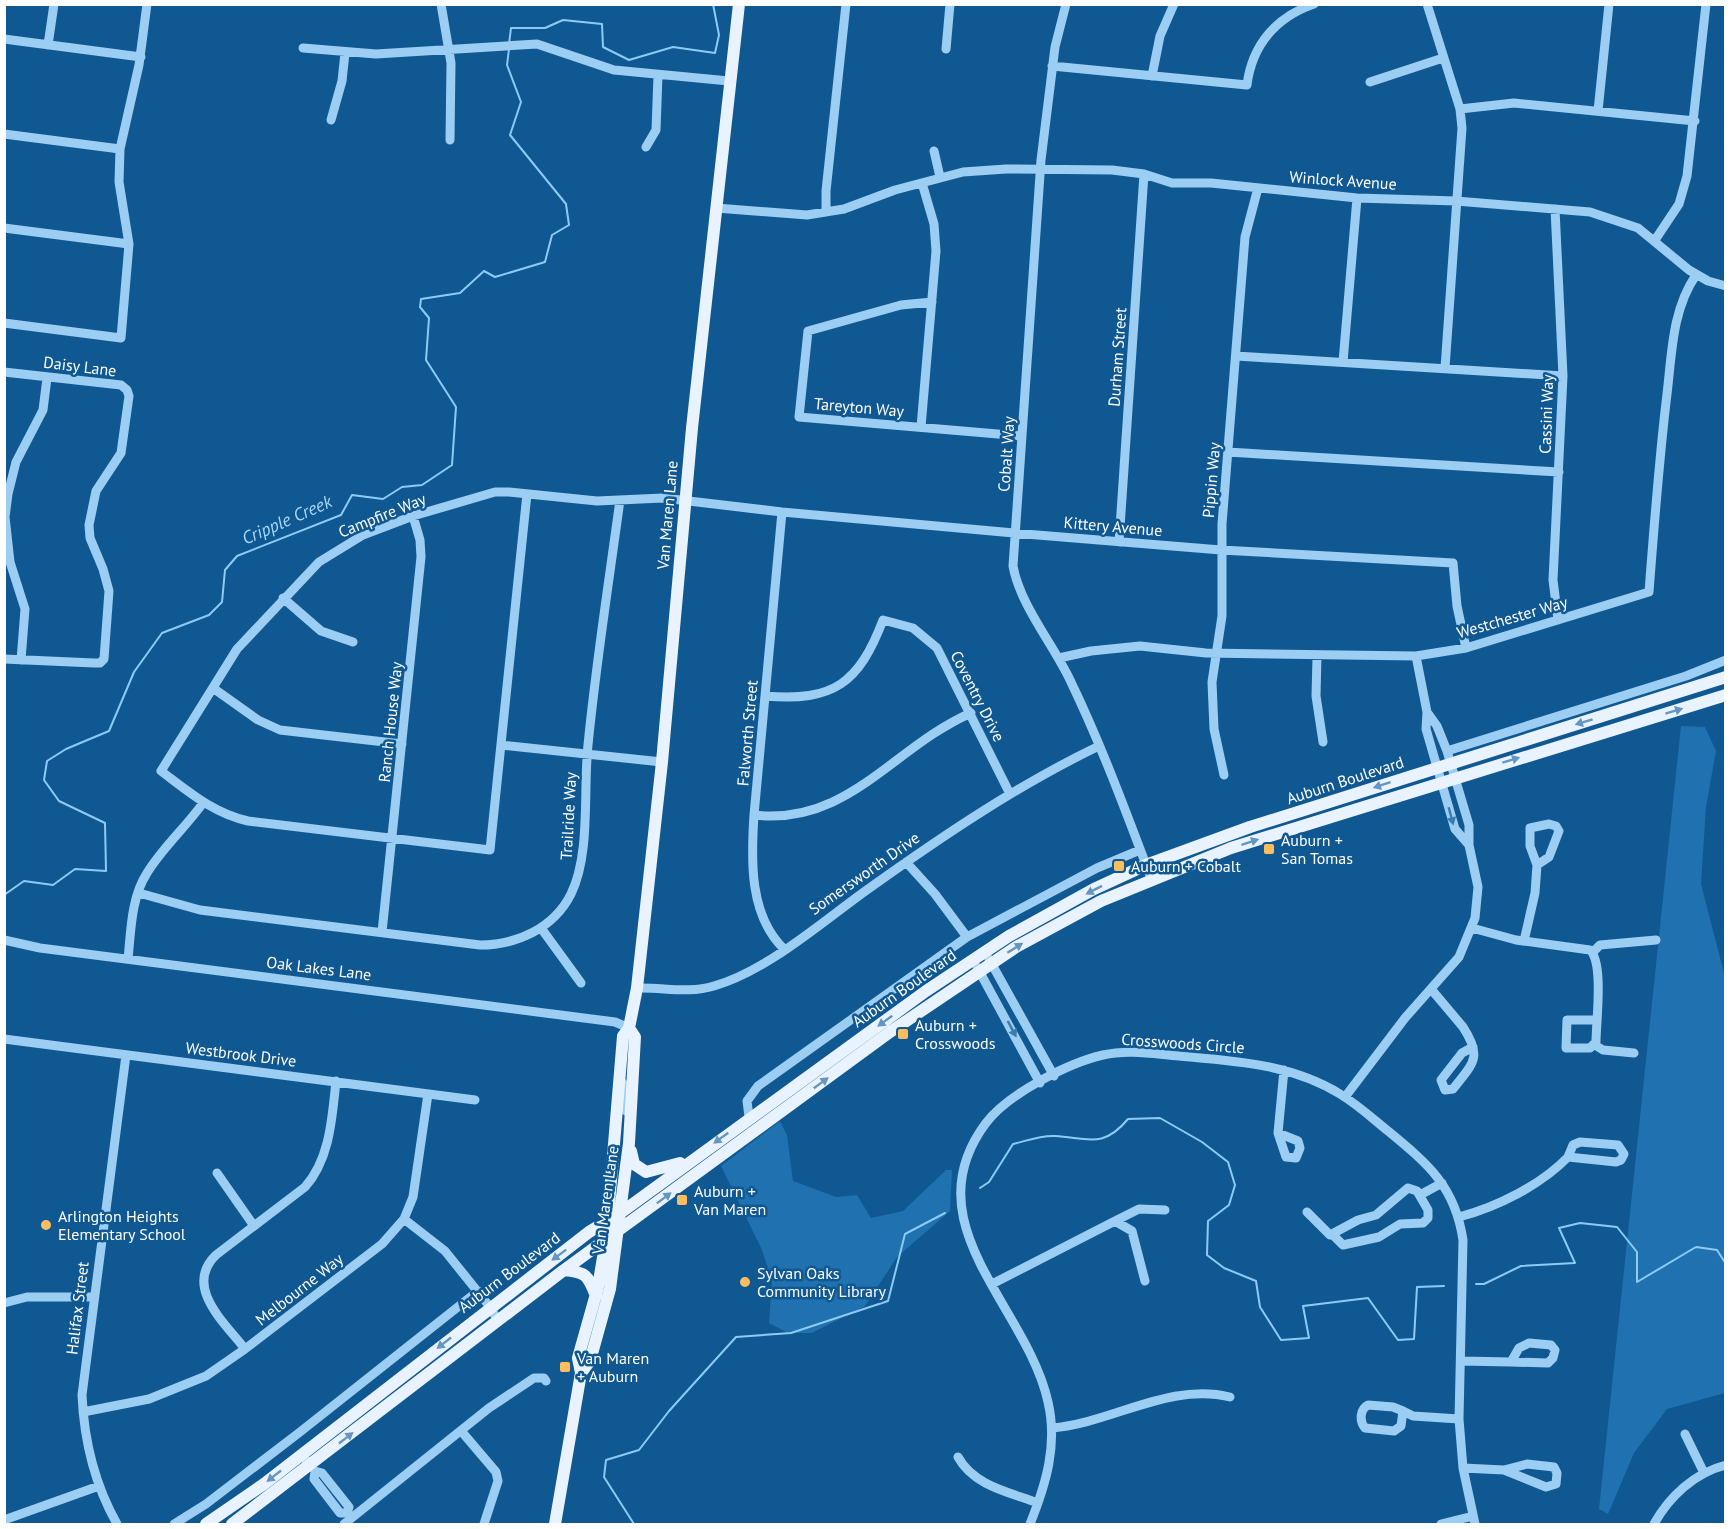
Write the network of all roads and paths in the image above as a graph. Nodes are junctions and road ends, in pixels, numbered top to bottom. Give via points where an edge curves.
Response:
1 (54, 4) edge
2 (147, 4) edge
3 (441, 4) edge
4 (739, 4) edge
5 (846, 4) edge
6 (950, 4) edge
7 (1066, 4) edge
8 (1174, 4) edge
9 (1314, 4) edge
10 (1427, 4) edge
11 (1609, 4) edge
12 (1706, 4) edge
13 (4, 39) edge
14 (48, 45) junction
15 (303, 48) dead end
16 (450, 49) junction
17 (946, 49) dead end
18 (345, 53) junction
19 (141, 57) junction
20 (1443, 58) junction
21 (1053, 66) junction
22 (658, 75) junction
23 (1152, 76) junction
24 (729, 81) junction
25 (1370, 82) dead end
26 (1460, 109) junction
27 (1598, 111) junction
28 (331, 120) dead end
29 (1695, 121) junction
30 (4, 134) edge
31 (450, 140) dead end
32 (646, 147) dead end
33 (120, 149) junction
34 (934, 151) dead end
35 (1040, 170) junction
36 (1144, 174) junction
37 (940, 177) junction
38 (922, 183) junction
39 (1258, 188) junction
40 (1357, 198) junction
41 (1456, 201) junction
42 (716, 208) junction
43 (1555, 209) junction
44 (826, 212) junction
45 (4, 228) edge
46 (1655, 240) junction
47 (129, 244) junction
48 (1696, 275) junction
49 (1725, 286) edge
50 (932, 302) junction
51 (4, 323) edge
52 (1236, 356) junction
53 (1343, 362) junction
54 (1445, 368) junction
55 (4, 372) edge
56 (1563, 376) junction
57 (47, 378) junction
58 (921, 427) junction
59 (1022, 436) junction
60 (1228, 452) junction
61 (1559, 472) junction
62 (527, 494) junction
63 (620, 500) junction
64 (685, 500) junction
65 (782, 512) junction
66 (413, 516) junction
67 (1014, 533) junction
68 (1119, 542) junction
69 (1221, 550) junction
70 (283, 598) junction
71 (1558, 620) junction
72 (353, 642) dead end
73 (1466, 648) junction
74 (1216, 653) junction
75 (1317, 656) junction
76 (1416, 656) junction
77 (1059, 658) junction
78 (4, 659) edge
79 (21, 660) junction
80 (1725, 660) edge
81 (1725, 677) edge
82 (213, 688) junction
83 (1725, 695) edge
84 (765, 696) junction
85 (1427, 712) junction
86 (970, 713) junction
87 (1323, 742) dead end
88 (402, 744) junction
89 (501, 745) junction
90 (1099, 746) junction
91 (1447, 751) junction
92 (587, 753) junction
93 (662, 762) junction
94 (1451, 764) junction
95 (1438, 768) junction
96 (1224, 776) dead end
97 (1455, 777) junction
98 (1442, 782) junction
99 (1010, 794) junction
100 (203, 803) junction
101 (754, 815) junction
102 (393, 840) junction
103 (1469, 845) junction
104 (1140, 850) junction
105 (906, 862) junction
106 (1146, 865) junction
107 (1537, 865) junction
108 (1151, 878) junction
109 (139, 893) junction
110 (541, 928) junction
111 (1472, 928) junction
112 (382, 932) junction
113 (967, 937) junction
114 (4, 940) edge
115 (1656, 940) dead end
116 (1524, 941) junction
117 (784, 949) junction
118 (985, 951) junction
119 (1593, 952) junction
120 (128, 959) junction
121 (992, 963) junction
122 (976, 965) junction
123 (581, 983) dead end
124 (637, 988) junction
125 (1431, 989) junction
126 (1596, 1020) junction
127 (629, 1028) junction
128 (4, 1040) edge
129 (1595, 1045) junction
130 (1473, 1047) junction
131 (1634, 1053) dead end
132 (126, 1055) junction
133 (1284, 1070) junction
134 (1054, 1076) junction
135 (620, 1080) junction
136 (336, 1081) junction
137 (1040, 1083) junction
138 (428, 1094) junction
139 (1345, 1097) junction
140 (475, 1100) dead end
141 (749, 1117) junction
142 (631, 1120) junction
143 (1278, 1133) dead end
144 (629, 1143) junction
145 (1568, 1157) junction
146 (692, 1159) junction
147 (217, 1173) dead end
148 (1442, 1183) junction
149 (1420, 1195) junction
150 (1165, 1210) dead end
151 (1307, 1212) dead end
152 (619, 1214) junction
153 (1459, 1217) junction
154 (404, 1219) junction
155 (607, 1221) junction
156 (1115, 1221) junction
157 (254, 1226) junction
158 (1332, 1234) junction
159 (611, 1236) junction
160 (564, 1270) junction
161 (1145, 1281) dead end
162 (992, 1284) junction
163 (478, 1291) junction
164 (93, 1297) junction
165 (596, 1297) junction
166 (4, 1303) edge
167 (490, 1307) junction
168 (498, 1321) junction
169 (245, 1349) junction
170 (1461, 1361) junction
171 (1511, 1362) dead end
172 (580, 1373) junction
173 (546, 1381) dead end
174 (1230, 1397) dead end
175 (83, 1412) junction
176 (1403, 1412) junction
177 (1460, 1419) junction
178 (1052, 1428) junction
179 (462, 1432) junction
180 (1685, 1434) dead end
181 (302, 1455) junction
182 (958, 1457) dead end
183 (1725, 1465) edge
184 (1463, 1468) junction
185 (313, 1469) junction
186 (1504, 1470) junction
187 (1704, 1473) junction
188 (99, 1486) junction
189 (1038, 1503) junction
190 (347, 1518) edge
191 (4, 1520) edge
192 (1474, 1520) edge
193 (117, 1524) edge
194 (174, 1524) edge
195 (206, 1524) edge
196 (232, 1524) edge
197 (484, 1524) edge
198 (555, 1524) edge
199 (1030, 1524) edge
200 (1441, 1524) edge
201 (1654, 1524) edge

1 - 14 street
2 - 19 street
3 - 16 street
4 - 24 main road, Van Maren Lane
5 - 44 street
6 - 17 street
7 - 21 street, Cobalt Way
8 - 23 street via 1160,36
9 - 23 street via 1282,20 1264,38 1252,60 1247,85
10 - 20 street
11 - 27 street
12 - 29 street
13 - 14 street
14 - 19 street
15 - 18 street
16 - 18 street
16 - 22 street via 519,44 552,47 614,70
16 - 31 street
18 - 28 street
19 - 33 street
20 - 25 street
20 - 26 street
21 - 23 street
21 - 35 street, Cobalt Way
22 - 24 street
22 - 32 street via 656,130
24 - 42 main road, Van Maren Lane
26 - 27 street via 1491,103
26 - 41 street via 1462,142
27 - 29 street
29 - 46 street via 1679,204
30 - 33 street
33 - 47 street via 119,182
34 - 37 street
35 - 36 street, Winlock Avenue
35 - 37 street, Winlock Avenue via 983,170
35 - 59 street, Cobalt Way
36 - 39 street, Winlock Avenue via 1172,183
36 - 68 street, Durham Street
37 - 38 street, Winlock Avenue
38 - 44 street, Winlock Avenue
38 - 50 street via 936,237
39 - 40 street, Winlock Avenue
39 - 52 street, Pippin Way via 1245,237
40 - 41 street, Winlock Avenue
40 - 53 street
41 - 43 street, Winlock Avenue
41 - 54 street
42 - 44 street, Winlock Avenue via 782,215
42 - 64 main road, Van Maren Lane
43 - 46 street, Winlock Avenue via 1606,216 1638,228
43 - 56 street, Cassini Way
45 - 47 street
46 - 48 street, Winlock Avenue
47 - 51 street via 120,338
48 - 49 street, Winlock Avenue
48 - 71 street, Westchester Way via 1682,299 1676,323 1659,458 1649,592
50 - 58 street
50 - 58 street, Tareyton Way via 901,305 808,331 798,417
52 - 53 street
52 - 60 street, Pippin Way
53 - 54 street
54 - 56 street
55 - 57 street, Daisy Lane
56 - 61 street, Cassini Way
57 - 79 street via 39,423 12,476 5,517 10,562 25,609
57 - 79 street, Daisy Lane via 121,385 129,396 121,453 96,491 89,525 109,591 104,659 100,663
58 - 59 street, Tareyton Way
59 - 67 street, Cobalt Way
60 - 61 street
60 - 69 street, Pippin Way
61 - 71 street, Cassini Way via 1553,580
62 - 63 street, Campfire Way
62 - 66 street, Campfire Way via 482,494
62 - 89 street
63 - 64 street, Campfire Way
63 - 92 street, Trailride Way
64 - 65 street, Kittery Avenue
64 - 93 main road, Van Maren Lane
65 - 67 street, Kittery Avenue
65 - 84 street, Falworth Street
66 - 70 street, Campfire Way via 334,551
66 - 88 street, Ranch House Way via 421,557
67 - 68 street, Kittery Avenue
67 - 77 street, Cobalt Way via 1015,578
68 - 69 street, Kittery Avenue
69 - 73 street, Kittery Avenue via 1453,563
69 - 74 street, Pippin Way via 1222,616
70 - 72 street via 321,631
70 - 82 street, Campfire Way via 245,638
71 - 73 street, Westchester Way
73 - 76 street, Westchester Way
74 - 75 street, Westchester Way
74 - 77 street, Westchester Way via 1140,646
74 - 96 street, Pippin Way via 1212,706
75 - 76 street, Westchester Way
75 - 87 street via 1316,696
76 - 85 street
77 - 90 street, Cobalt Way
78 - 79 street, Daisy Lane
80 - 91 street via 1686,676
81 -> 94 main road, Auburn Boulevard
82 - 88 street via 258,720 280,730
82 - 100 street, Campfire Way via 161,771
97 -> 83 main road, Auburn Boulevard
84 - 86 street, Coventry Drive via 808,696 840,685 865,662 883,620 901,623 928,639 944,659
84 - 101 street, Falworth Street
85 - 91 street
85 - 95 street via 1426,729
86 - 99 street, Coventry Drive
86 - 101 street via 831,805 794,816
88 - 102 street, Ranch House Way
89 - 92 street
89 - 102 street via 490,850
90 - 99 street, Somersworth Drive
90 - 104 street, Cobalt Way
91 - 94 street
92 - 93 street
92 - 110 street, Trailride Way via 581,865 570,896
93 - 124 main road, Van Maren Lane
94 - 95 main road, Auburn Boulevard
94 - 97 street
95 - 98 street
95 -> 106 main road, Auburn Boulevard via 1250,827
97 - 98 main road, Auburn Boulevard
97 - 103 street via 1469,825
98 -> 103 street via 1455,829
108 -> 98 main road, Auburn Boulevard via 1231,848
99 - 105 street, Somersworth Drive
100 - 102 street via 225,816 248,821
100 - 109 street via 146,874
101 - 117 street, Falworth Street via 755,884 765,921
102 - 112 street, Ranch House Way
103 - 111 street via 1478,887
104 - 106 street, Cobalt Way
104 - 113 street via 1077,878
105 - 113 street
105 - 117 street, Somersworth Drive
106 - 108 street, Cobalt Way
106 -> 118 main road, Auburn Boulevard via 1047,914
107 - 107 street via 1549,857 1559,831 1556,826 1530,828 1530,846
107 - 116 street
121 -> 108 main road, Auburn Boulevard via 1058,923
109 - 112 street, Trailride Way via 200,910
109 - 120 street
110 - 112 street, Trailride Way via 523,938 494,945
110 - 123 street
111 - 116 street
111 - 125 street via 1459,957
113 - 141 street via 758,1086 747,1101
114 - 120 street, Oak Lakes Lane
115 - 119 street via 1600,945
116 - 119 street via 1585,947
117 - 124 street, Somersworth Drive via 749,971 714,986 691,991
118 - 121 street
118 - 122 main road, Auburn Boulevard
119 - 126 street via 1597,961
120 - 127 street, Oak Lakes Lane via 615,1022
121 - 122 main road, Auburn Boulevard
121 - 134 street
122 -> 137 street
122 -> 141 main road, Auburn Boulevard
159 -> 122 main road, Auburn Boulevard
124 - 127 main road, Van Maren Lane
125 - 130 street via 1463,1027
125 - 139 street
126 - 129 street
126 - 129 street via 1567,1020 1566,1048
127 - 135 main road, Van Maren Lane via 623,1036
127 - 142 main road, Van Maren Lane via 635,1036
128 - 132 street, Westbrook Drive
129 - 131 street via 1603,1050
130 - 130 street via 1475,1061 1453,1089 1444,1090 1441,1080 1461,1053
132 - 136 street, Westbrook Drive
132 - 164 street, Halifax Street
133 - 134 street, Crosswoods Circle via 1240,1062 1119,1052 1095,1057
133 - 139 street, Crosswoods Circle
133 - 143 street
134 - 137 street, Crosswoods Circle
135 - 142 street via 626,1087 626,1116
135 - 155 main road, Van Maren Lane
136 - 138 street, Westbrook Drive
136 - 157 street via 325,1151 316,1173 305,1187
137 - 162 street, Crosswoods Circle via 993,1114 971,1145 963,1166 960,1188 964,1226
138 - 140 street, Westbrook Drive
138 - 154 street, Melbourne Way via 415,1190
139 - 148 street, Crosswoods Circle via 1416,1152
141 -> 146 main road, Auburn Boulevard
142 - 144 main road, Van Maren Lane
144 - 146 main road via 634,1164 646,1172
144 - 152 main road, Van Maren Lane
145 - 145 street via 1580,1142 1618,1145 1624,1151 1623,1158 1616,1162
145 - 153 street via 1526,1188
146 - 152 main road, Auburn Boulevard
147 - 157 street
148 - 149 street
148 - 153 street, Crosswoods Circle
149 - 158 street via 1408,1188 1377,1215
149 - 158 street via 1428,1214 1422,1223 1400,1224 1379,1237 1343,1245
150 - 156 street via 1139,1209
151 - 158 street
152 - 155 main road, Auburn Boulevard
152 - 159 main road, Van Maren Lane
153 - 170 street, Crosswoods Circle via 1464,1255
154 - 163 street via 445,1251
154 - 169 street, Melbourne Way via 382,1244
155 - 159 main road, Van Maren Lane
155 -> 167 main road, Auburn Boulevard
156 - 161 street via 1132,1231
156 - 162 street
157 - 169 street via 212,1260 203,1281 207,1298
159 - 160 main road, Auburn Boulevard
159 - 165 main road, Van Maren Lane
159 - 172 main road, Van Maren Lane via 610,1290 590,1361
160 - 165 main road via 579,1271 589,1277
160 - 168 main road, Auburn Boulevard
162 - 178 street, Crosswoods Circle via 1040,1377
163 - 167 street
163 - 194 street via 206,1504
164 - 166 street via 27,1297
164 - 175 street, Halifax Street via 83,1376
165 - 172 main road, Van Maren Lane via 578,1358
167 - 168 street
167 -> 181 main road, Auburn Boulevard
185 -> 168 main road, Auburn Boulevard
169 - 175 street, Melbourne Way via 206,1376 169,1391
170 - 171 street
170 - 177 street, Crosswoods Circle
172 - 198 main road, Van Maren Lane
173 - 179 street via 534,1378
174 - 178 street via 1206,1393 1178,1395 1082,1424
175 - 188 street, Halifax Street
176 - 176 street via 1368,1405 1363,1409 1361,1423 1367,1429 1394,1431 1401,1426
176 - 177 street
177 - 184 street, Crosswoods Circle
178 - 189 street, Crosswoods Circle via 1049,1468
179 - 190 street
179 - 197 street via 496,1472 498,1481
180 - 187 street
181 - 185 street
181 -> 195 main road, Auburn Boulevard
182 - 189 street via 968,1472 982,1482
183 - 187 street
184 - 186 street
184 - 192 street, Crosswoods Circle
185 - 190 street via 314,1479
185 - 196 main road, Auburn Boulevard
186 - 186 street via 1521,1465 1550,1466 1556,1469 1557,1480 1553,1487 1546,1487
187 - 201 street via 1677,1494
188 - 191 street
188 - 193 street, Halifax Street
189 - 199 street, Crosswoods Circle
192 - 200 street

